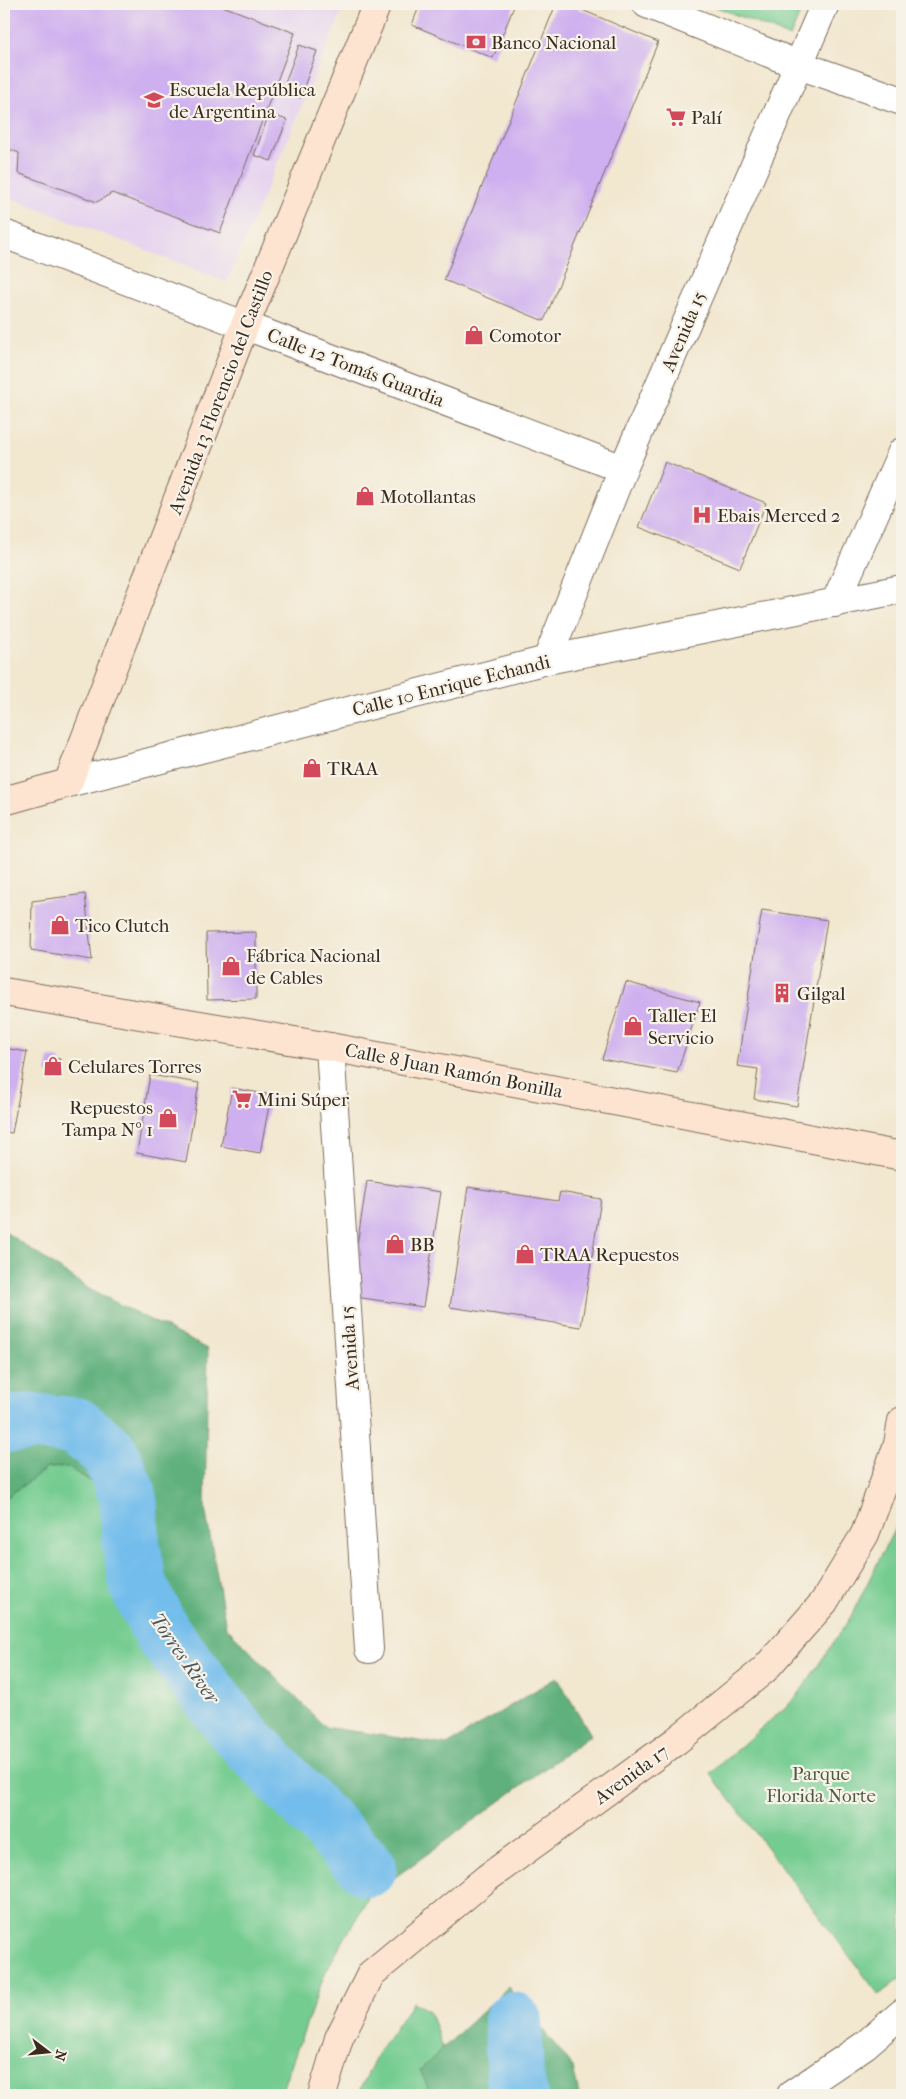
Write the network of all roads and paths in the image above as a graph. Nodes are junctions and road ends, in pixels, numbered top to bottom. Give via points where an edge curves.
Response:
1 (377, 4) edge
2 (647, 4) edge
3 (825, 4) edge
4 (798, 65) junction
5 (902, 101) edge
6 (4, 234) edge
7 (245, 325) junction
8 (902, 452) edge
9 (623, 469) junction
10 (902, 589) edge
11 (835, 603) junction
12 (547, 660) junction
13 (68, 783) junction
14 (4, 801) edge
15 (4, 992) edge
16 (330, 1046) junction
17 (902, 1156) edge
18 (902, 1420) edge
19 (369, 1649) dead end
20 (902, 2013) edge
21 (322, 2095) edge
22 (791, 2095) edge

1 - 7 street, Avenida 13 Florencio del Castillo
2 - 4 street
3 - 4 street, Avenida 15
4 - 5 street
4 - 9 street, Avenida 15
6 - 7 street, Calle 12 Tomás Guardia
7 - 9 street, Calle 12 Tomás Guardia
7 - 13 street, Avenida 13 Florencio del Castillo
8 - 11 street
9 - 12 street, Avenida 15
10 - 11 street, Calle 10 Enrique Echandi
11 - 12 street, Calle 10 Enrique Echandi
12 - 13 street, Calle 10 Enrique Echandi
13 - 14 street, Calle 10 Enrique Echandi
15 - 16 street, Calle 8 Juan Ramón Bonilla
16 - 17 street, Calle 8 Juan Ramón Bonilla
16 - 19 street, Avenida 15
18 - 21 street, Avenida 17 via 898,1444 865,1534 824,1602 757,1676 676,1741 487,1878 371,1974 339,2038
20 - 22 street via 865,2045

